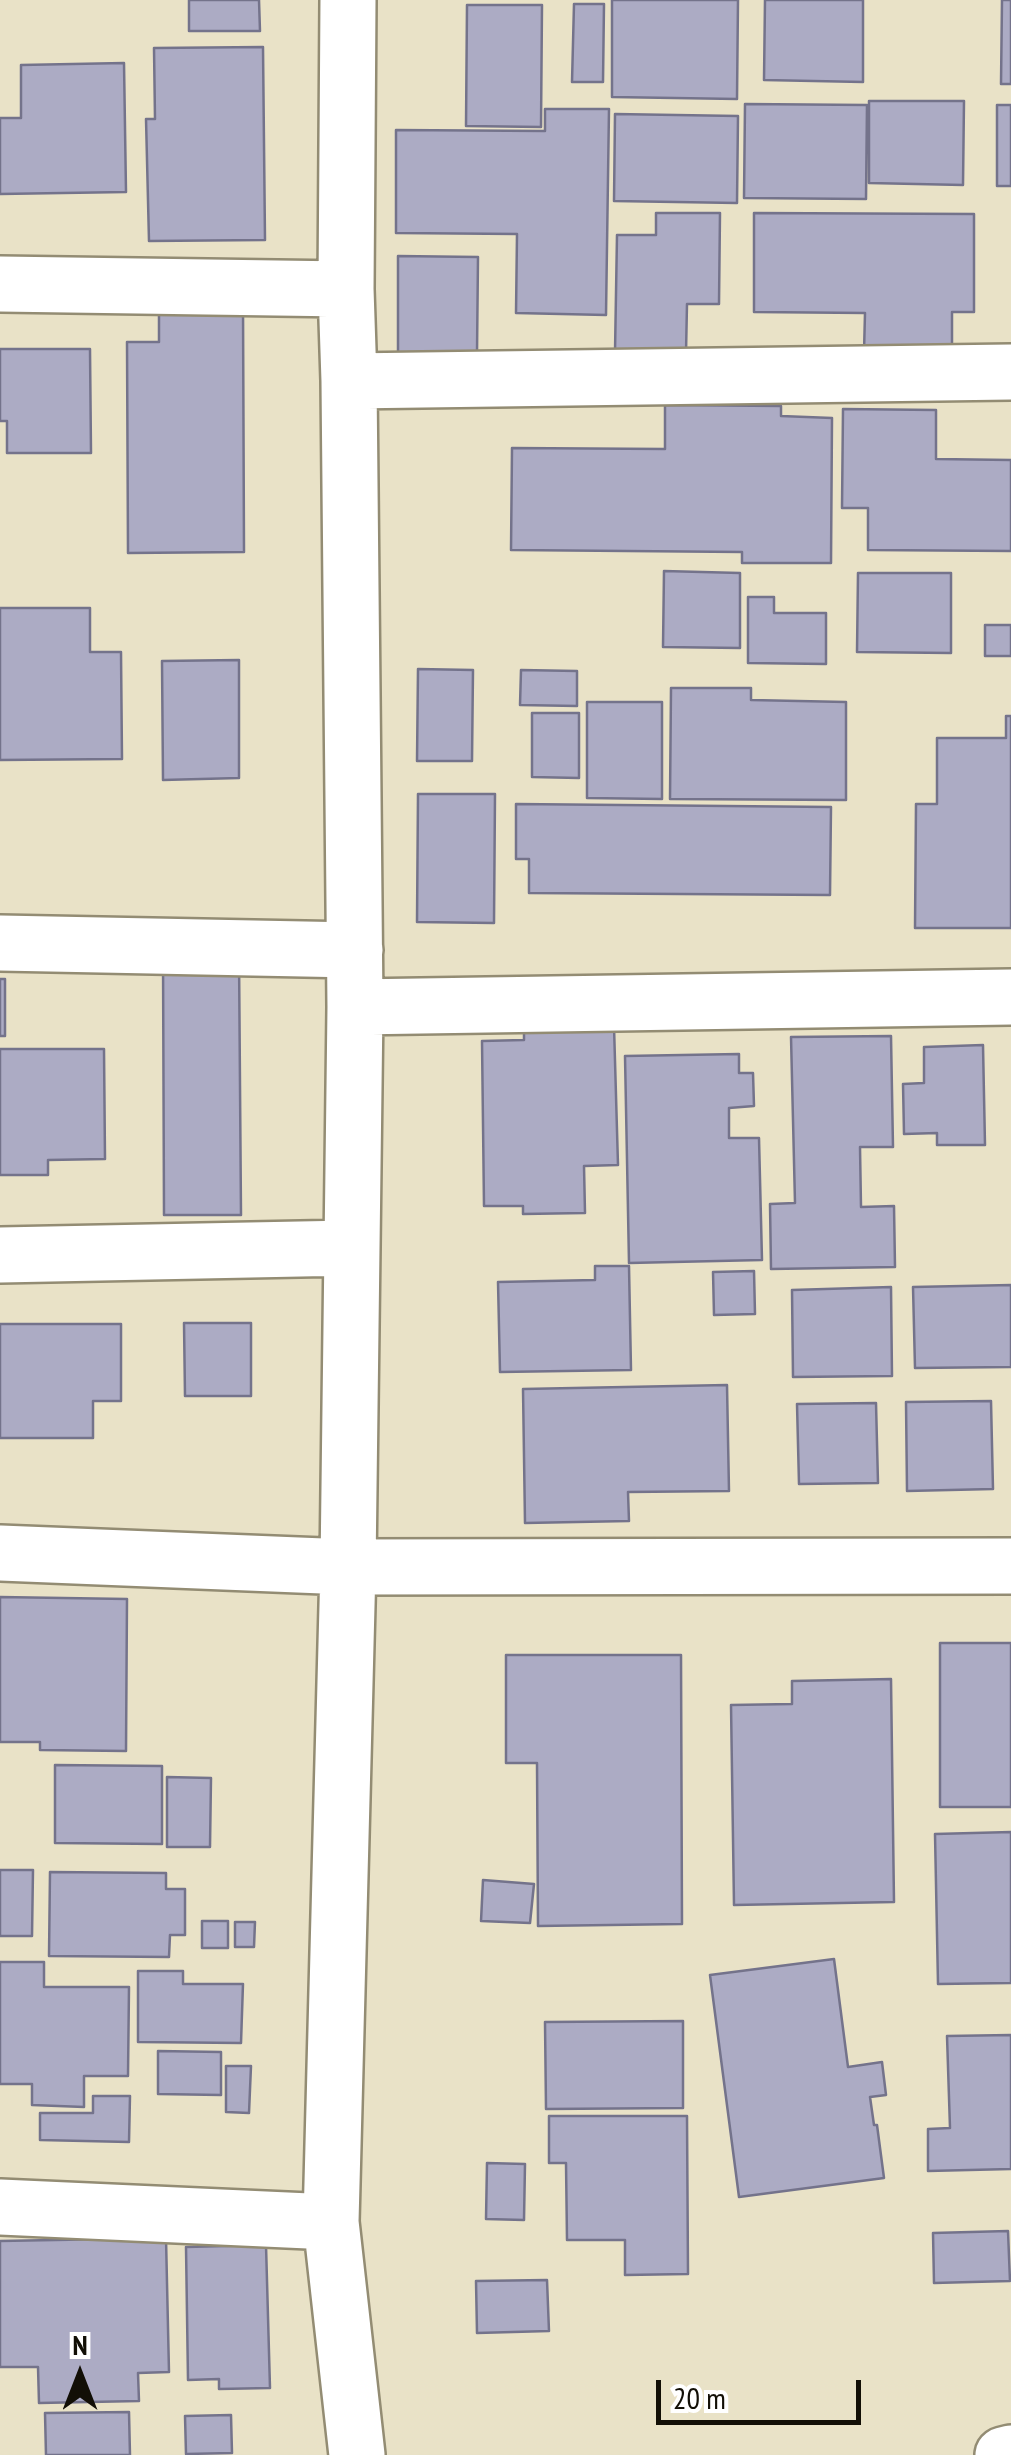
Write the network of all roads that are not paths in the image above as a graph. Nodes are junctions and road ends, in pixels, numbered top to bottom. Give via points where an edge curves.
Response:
1 (348, 0) edge
2 (0, 284) edge
3 (346, 288) junction
4 (1011, 372) edge
5 (349, 381) junction
6 (0, 943) edge
7 (355, 950) junction
8 (1011, 997) edge
9 (355, 1007) junction
10 (350, 1248) junction
11 (0, 1255) edge
12 (0, 1553) edge
13 (1011, 1566) edge
14 (348, 1567) junction
15 (0, 2207) edge
16 (331, 2222) junction
17 (1011, 2453) edge
18 (357, 2455) edge
19 (1004, 2455) edge

1 - 3 street
2 - 3 street
3 - 5 street
4 - 5 street
5 - 7 street
6 - 7 street
7 - 9 street
8 - 9 street
9 - 10 street
10 - 11 street
10 - 14 street
12 - 14 street
13 - 14 street
14 - 16 street
15 - 16 street
16 - 18 street
17 - 19 street

